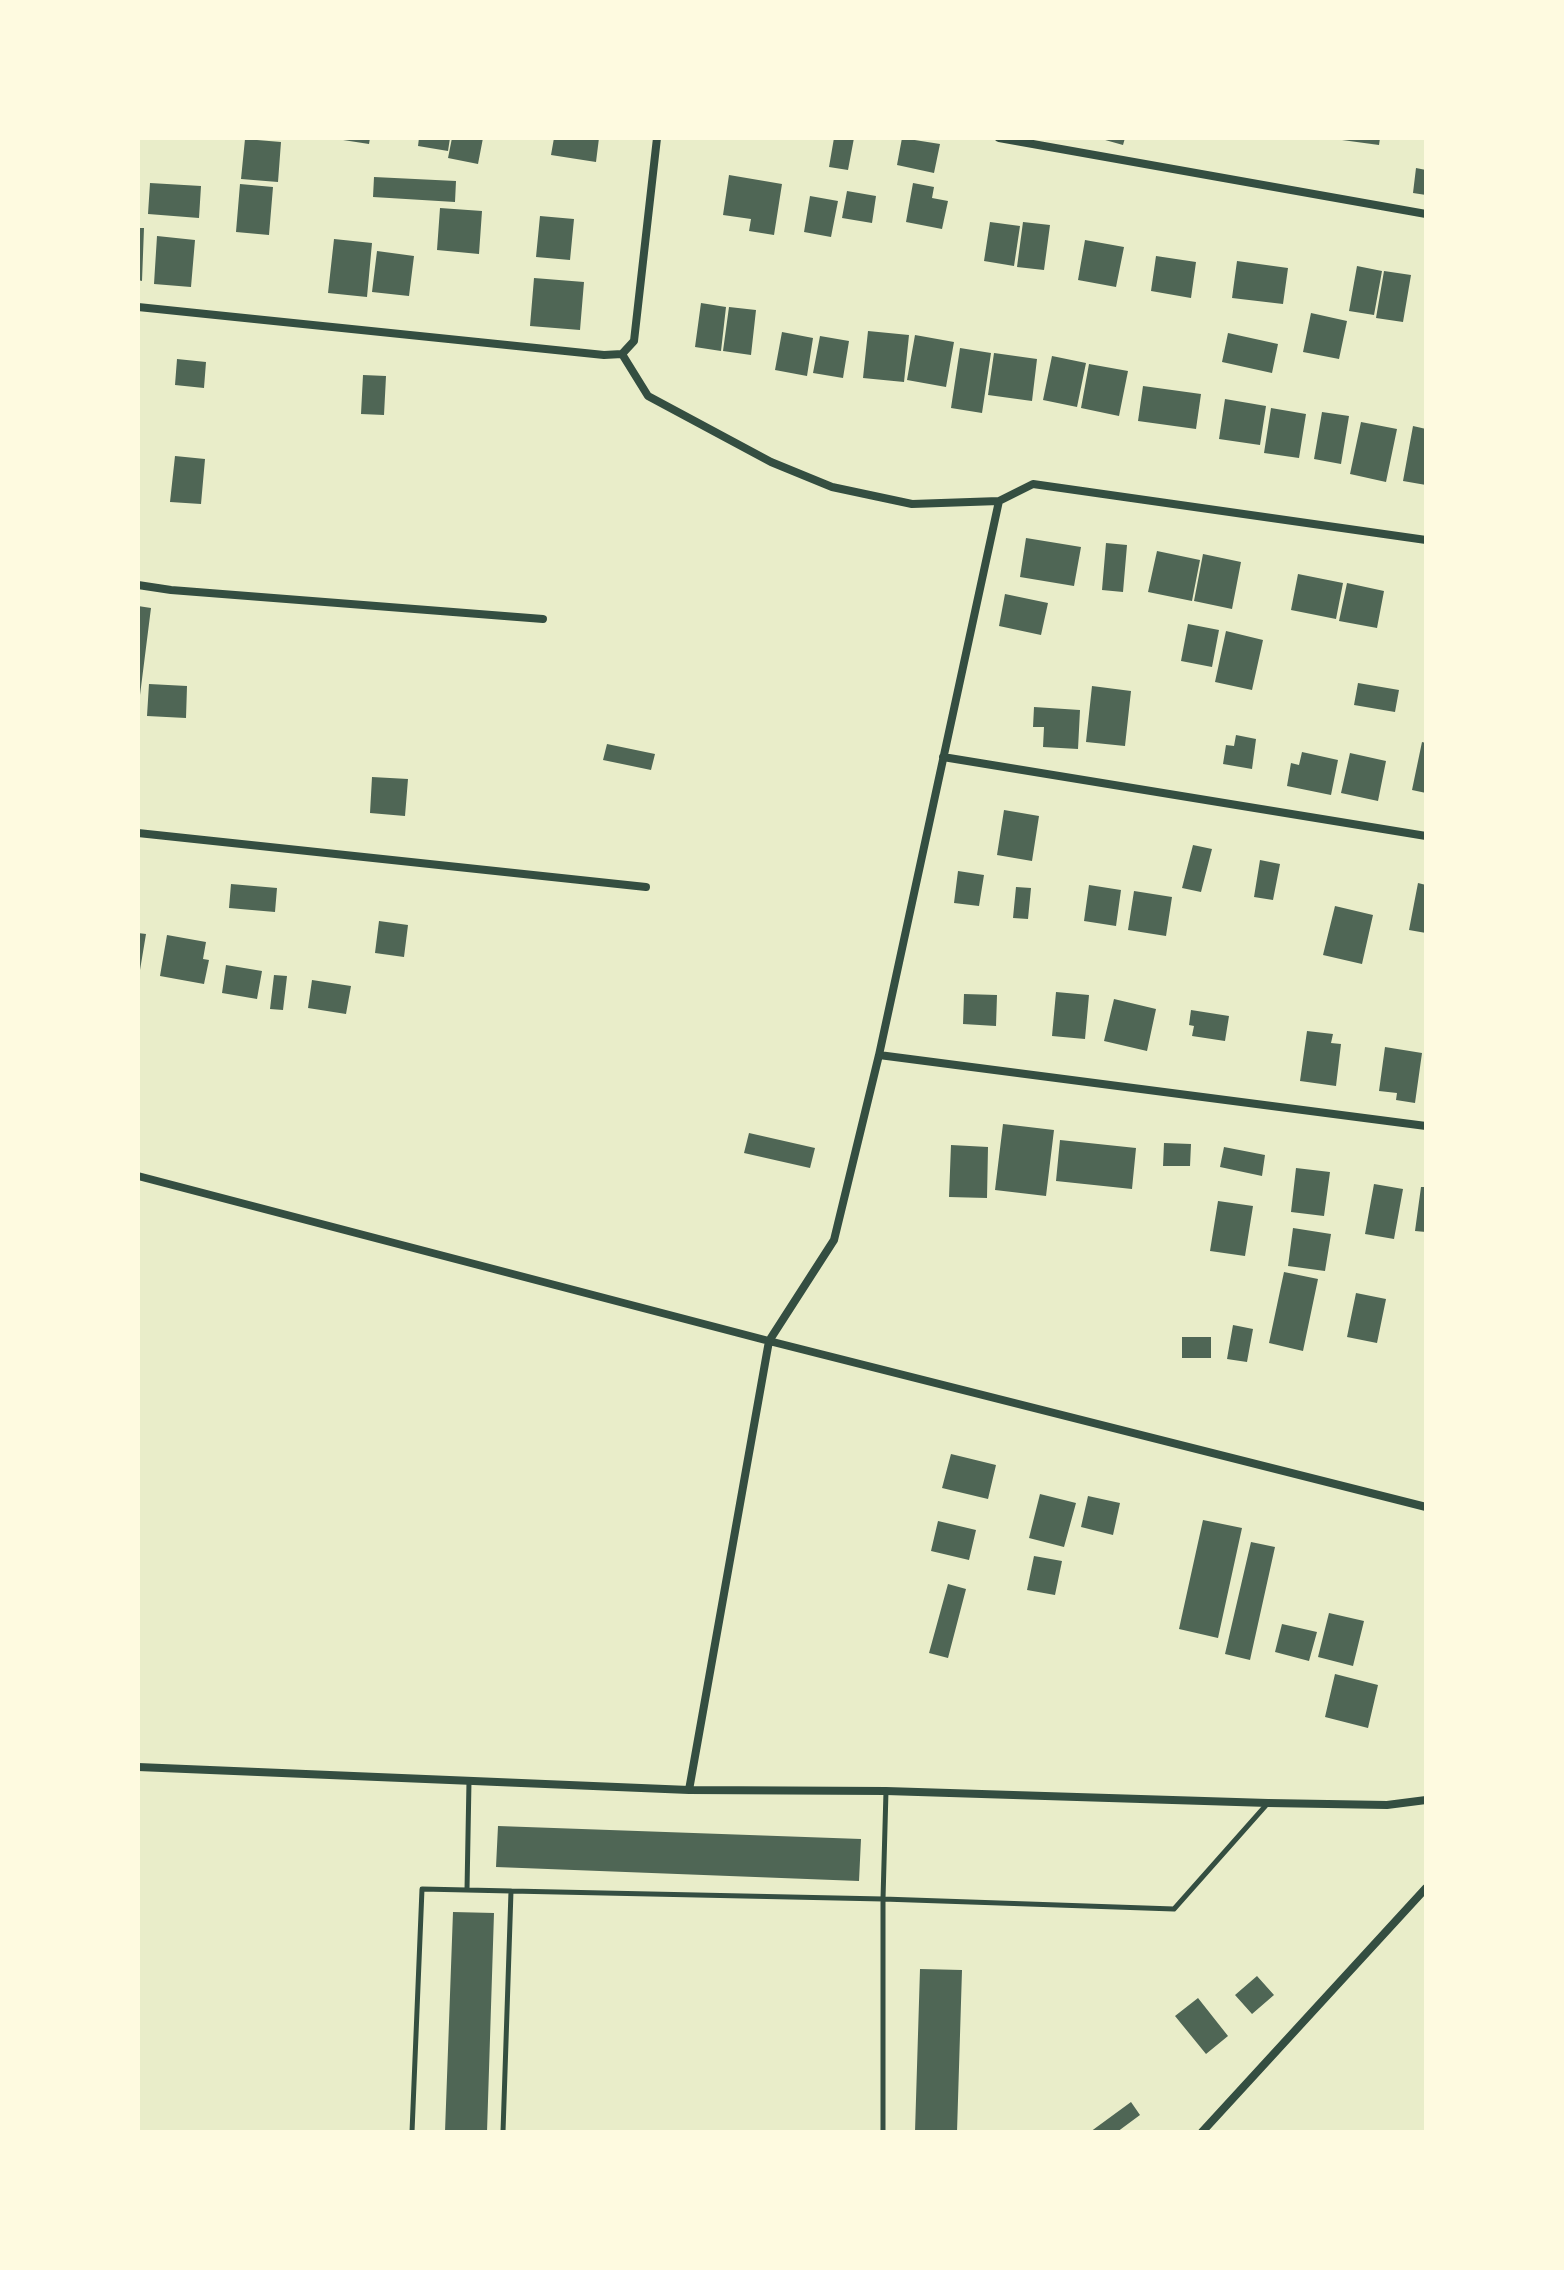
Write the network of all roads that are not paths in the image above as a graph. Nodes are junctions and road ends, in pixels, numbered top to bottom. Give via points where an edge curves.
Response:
1 (657, 138) edge
2 (999, 138) edge
3 (1426, 214) edge
4 (138, 307) edge
5 (622, 354) junction
6 (999, 501) junction
7 (1426, 540) edge
8 (138, 585) edge
9 (543, 619) dead end
10 (943, 757) junction
11 (138, 833) edge
12 (1426, 836) edge
13 (646, 887) dead end
14 (879, 1055) junction
15 (1426, 1126) edge
16 (138, 1176) edge
17 (769, 1341) junction
18 (1426, 1507) edge
19 (138, 1767) edge
20 (469, 1781) junction
21 (689, 1790) junction
22 (886, 1791) junction
23 (1426, 1800) edge
24 (1268, 1803) junction
25 (1426, 1888) edge
26 (467, 1890) junction
27 (511, 1891) junction
28 (883, 1899) junction
29 (412, 2132) edge
30 (503, 2132) edge
31 (883, 2132) edge
32 (1202, 2132) edge

1 - 5 street via 634,341
2 - 3 street
4 - 5 street
5 - 6 street via 648,396 771,462 832,487 912,504
6 - 7 street via 1033,484
6 - 10 street
8 - 9 street
10 - 12 street
10 - 14 street
11 - 13 street
14 - 15 street
14 - 17 street via 834,1240
16 - 17 street
17 - 18 street
17 - 21 street
19 - 20 street
20 - 21 street
20 - 26 lane
21 - 22 street
22 - 24 street
22 - 28 lane
23 - 24 street via 1387,1805
24 - 28 lane via 1174,1909
25 - 32 street
26 - 27 lane
26 - 29 lane via 422,1889
27 - 28 lane
27 - 30 lane
28 - 31 lane

